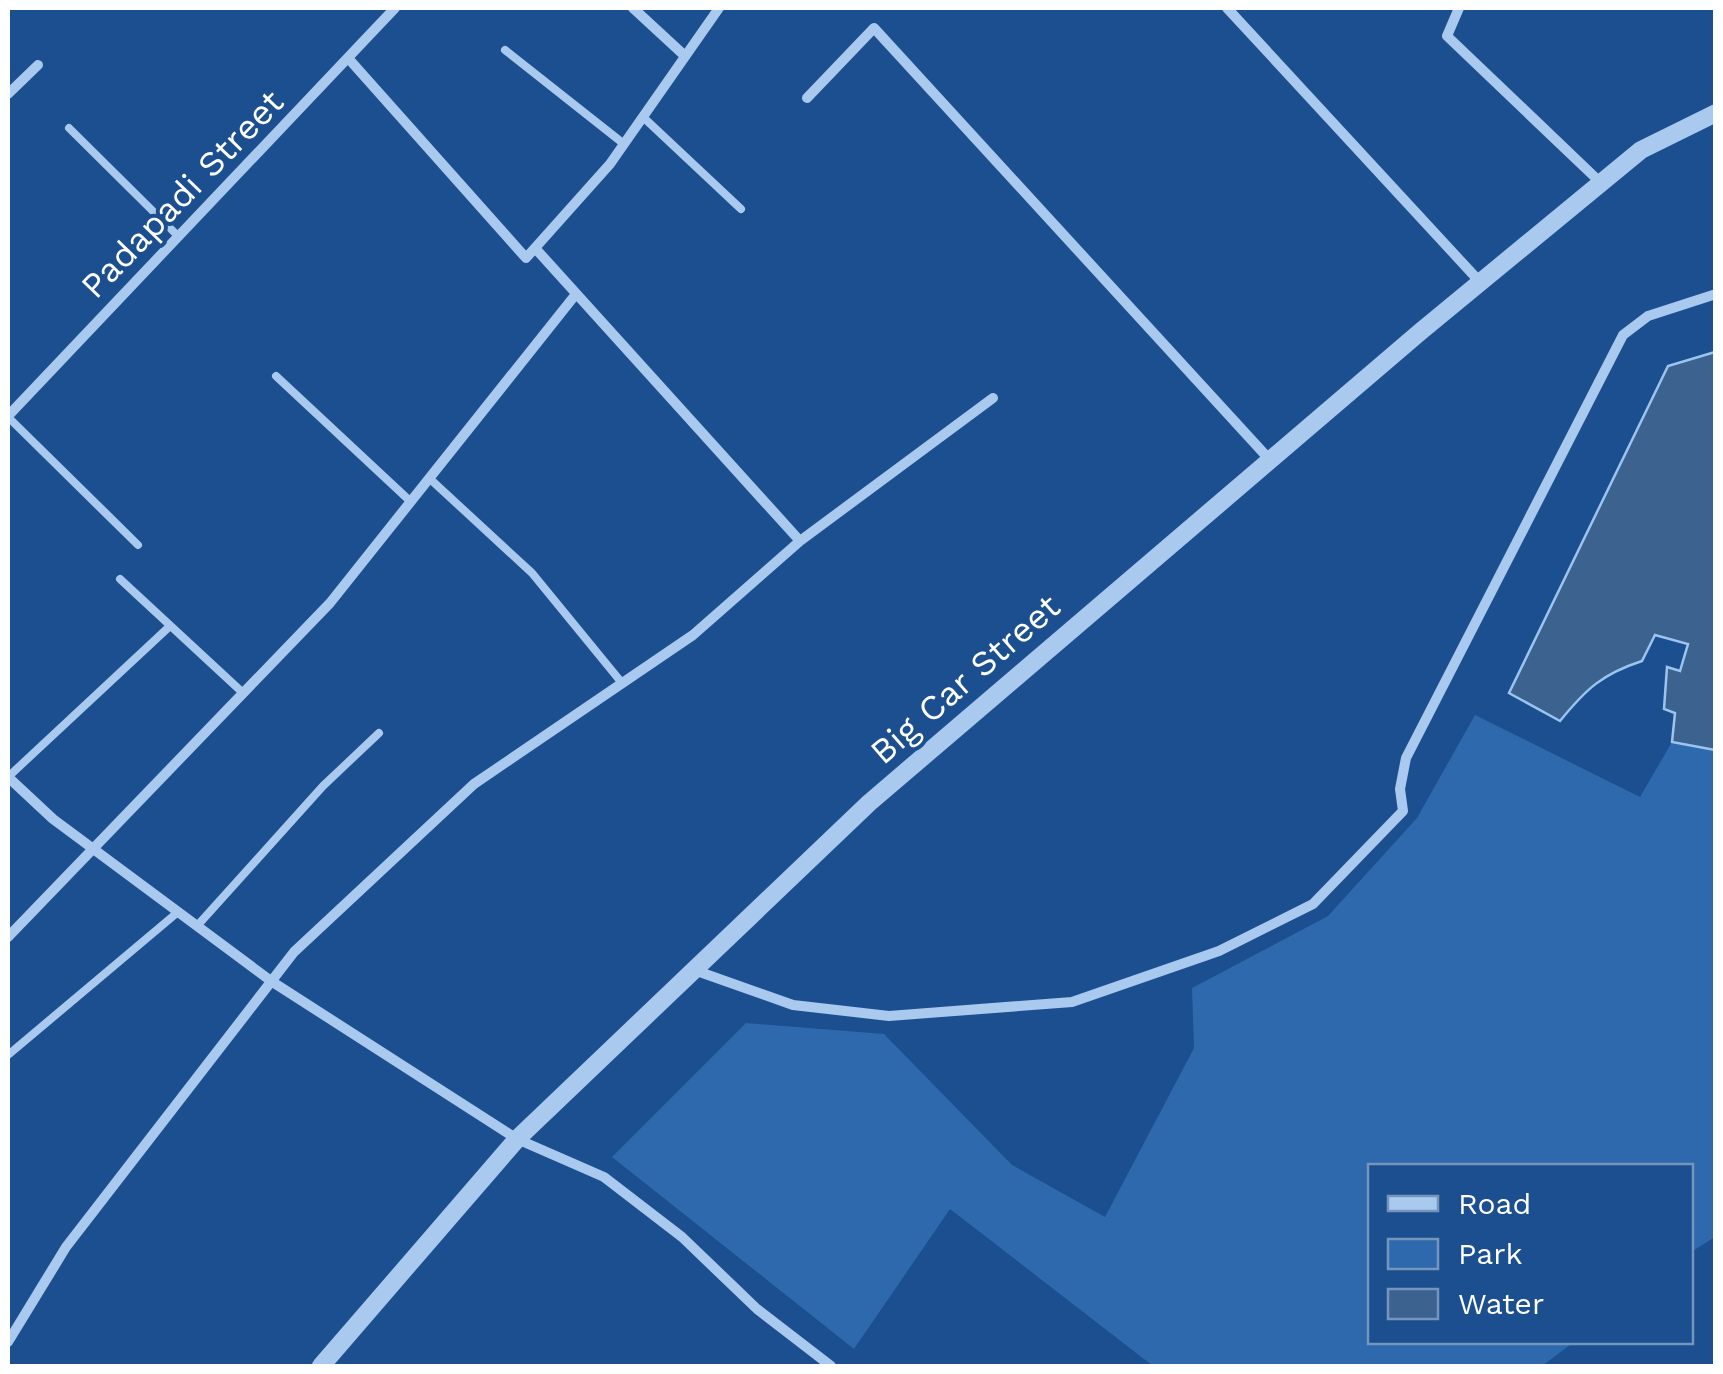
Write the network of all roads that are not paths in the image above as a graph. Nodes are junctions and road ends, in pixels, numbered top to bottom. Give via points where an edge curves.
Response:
1 (395, 8) edge
2 (632, 8) edge
3 (719, 8) edge
4 (1227, 8) edge
5 (1459, 8) edge
6 (505, 50) dead end
7 (686, 56) junction
8 (348, 58) junction
9 (38, 65) dead end
10 (8, 94) edge
11 (807, 98) dead end
12 (1716, 113) edge
13 (643, 116) junction
14 (70, 128) dead end
15 (624, 144) junction
16 (1601, 183) junction
17 (741, 209) dead end
18 (180, 236) junction
19 (535, 248) junction
20 (1480, 282) junction
21 (576, 294) junction
22 (1716, 294) edge
23 (276, 376) dead end
24 (993, 398) dead end
25 (10, 410) edge
26 (1270, 460) junction
27 (429, 478) junction
28 (410, 501) junction
29 (800, 541) junction
30 (138, 545) dead end
31 (120, 579) dead end
32 (170, 626) junction
33 (622, 683) junction
34 (242, 692) junction
35 (379, 733) dead end
36 (9, 781) edge
37 (90, 847) junction
38 (178, 912) junction
39 (197, 926) junction
40 (8, 936) edge
41 (694, 970) junction
42 (271, 981) junction
43 (8, 1055) edge
44 (516, 1138) junction
45 (8, 1342) edge
46 (321, 1366) edge
47 (830, 1366) edge

1 - 8 street, Padapadi Street
2 - 7 street
3 - 7 street
4 - 20 street
5 - 16 street via 1447,36
6 - 15 lane
7 - 13 street
8 - 18 street, Padapadi Street
8 - 19 street via 526,258
9 - 10 street
11 - 26 street via 874,28
12 - 16 street, Big Car Street via 1642,150
13 - 15 street
13 - 17 lane
14 - 18 lane
15 - 19 street
16 - 20 street, Big Car Street
18 - 25 street, Padapadi Street
19 - 21 street
20 - 26 street, Big Car Street
21 - 27 street
21 - 29 street
22 - 41 street via 1648,316 1624,336 1406,758 1402,811 1313,904 1219,951 1072,1002 889,1016 793,1005
23 - 28 lane
24 - 29 street
25 - 30 lane
26 - 41 street, Big Car Street via 870,803
27 - 28 street
27 - 33 lane via 532,572
28 - 34 street via 330,603
29 - 33 street via 692,635
31 - 32 lane
32 - 34 lane
32 - 36 lane
33 - 42 street via 474,784
34 - 37 street
35 - 39 lane
36 - 37 street
37 - 38 street
37 - 40 street
38 - 39 street
38 - 43 lane
39 - 42 street
41 - 44 street, Big Car Street
42 - 44 street
42 - 45 street via 66,1248
44 - 46 street, Big Car Street
44 - 47 street via 604,1178

